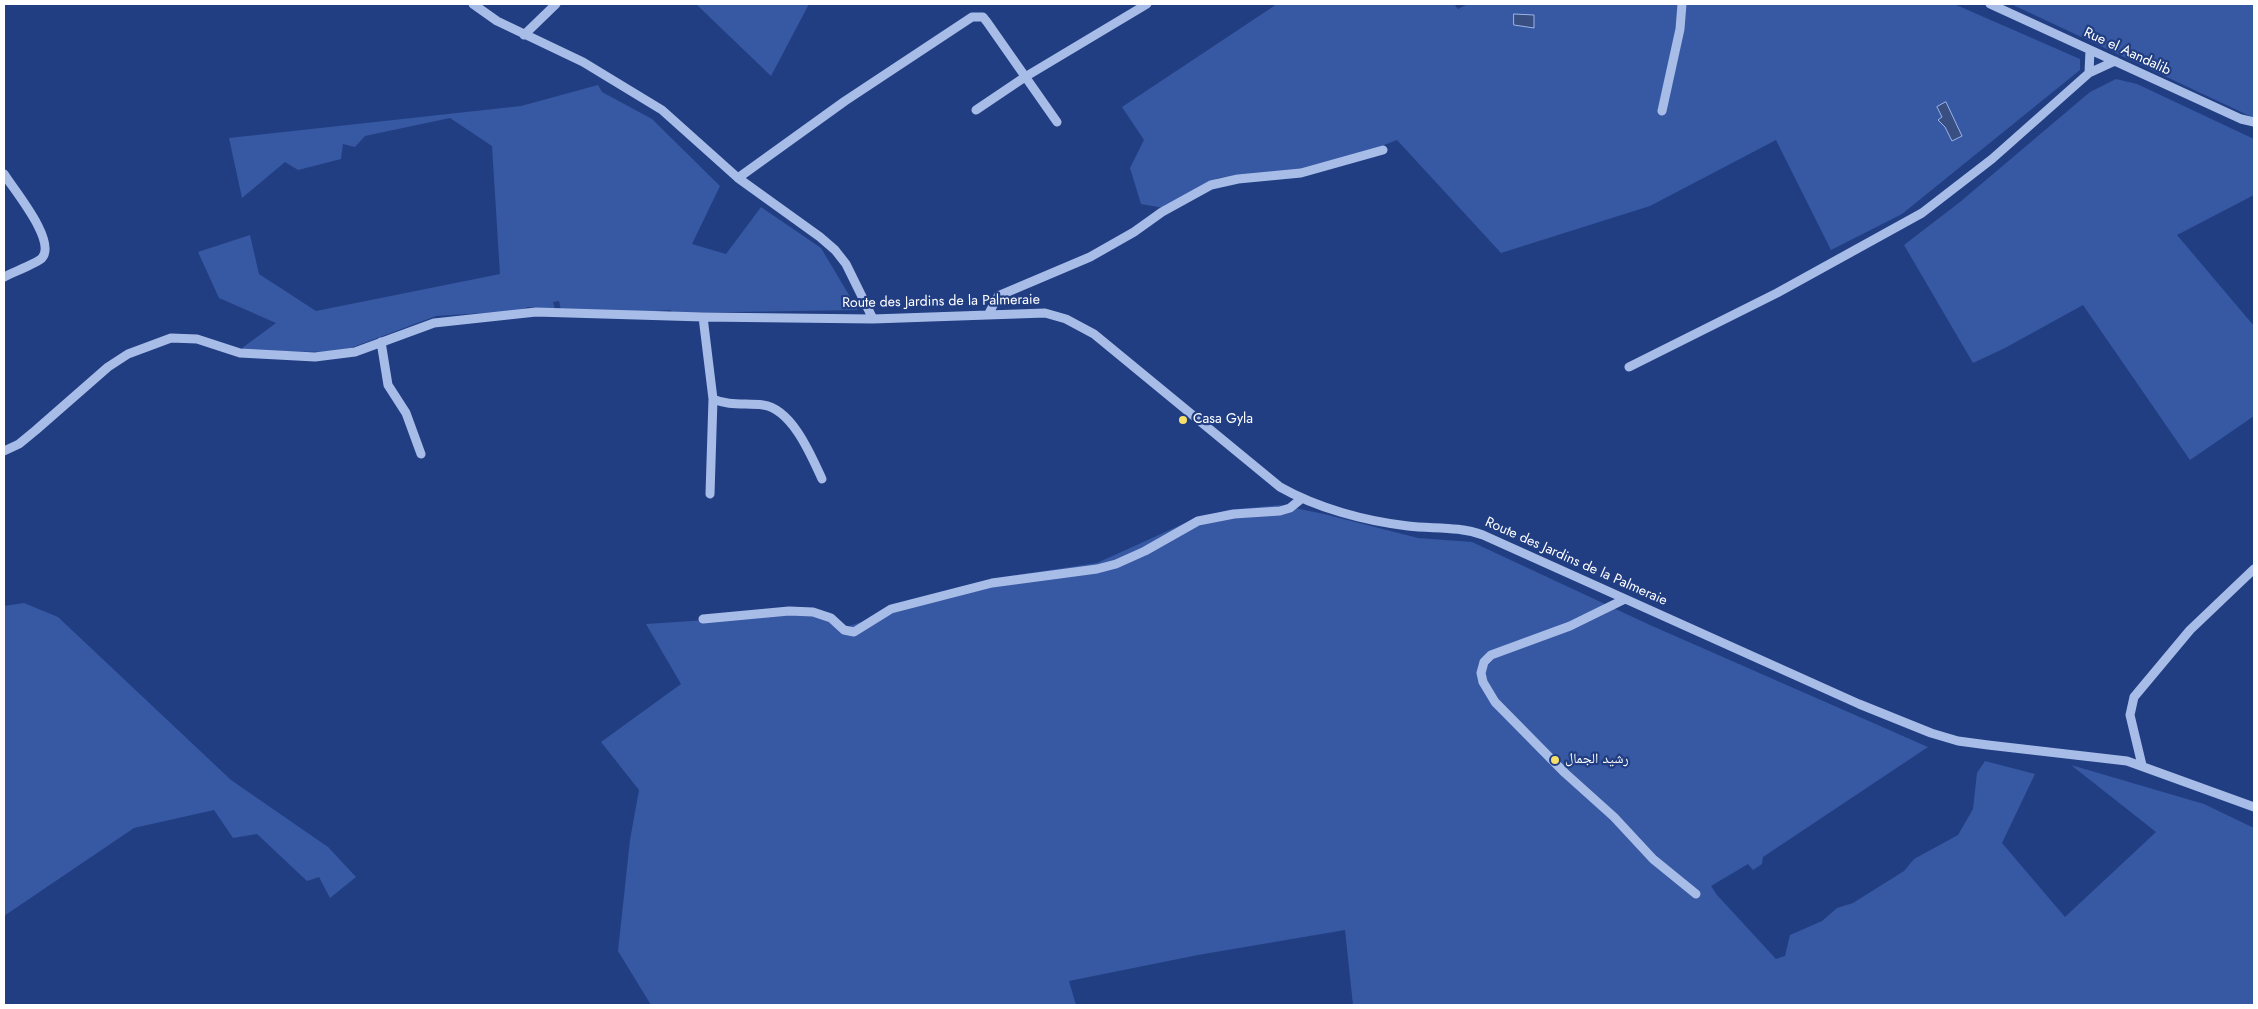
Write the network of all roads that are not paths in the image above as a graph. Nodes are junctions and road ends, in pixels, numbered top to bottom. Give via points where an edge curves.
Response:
1 (474, 4) edge
2 (556, 4) edge
3 (1147, 4) edge
4 (1682, 4) edge
5 (1990, 4) edge
6 (524, 35) junction
7 (2090, 50) junction
8 (2115, 61) junction
9 (2089, 73) junction
10 (1025, 77) junction
11 (976, 110) dead end
12 (1662, 111) dead end
13 (1057, 122) dead end
14 (2254, 122) edge
15 (1384, 150) dead end
16 (4, 174) edge
17 (738, 178) junction
18 (4, 277) edge
19 (988, 315) junction
20 (704, 317) junction
21 (873, 319) junction
22 (381, 342) junction
23 (1629, 367) dead end
24 (713, 399) junction
25 (4, 451) edge
26 (421, 454) dead end
27 (822, 478) dead end
28 (710, 494) dead end
29 (1302, 499) junction
30 (2254, 569) edge
31 (1625, 599) junction
32 (703, 618) dead end
33 (2142, 765) junction
34 (2254, 807) edge
35 (1696, 894) dead end

1 - 6 street
2 - 6 street
3 - 10 street
4 - 12 street
5 - 7 street, Rue el Aandalib
6 - 17 street via 583,62 651,102
7 - 8 street, Rue el Aandalib
7 - 9 street
8 - 9 street
8 - 14 street, Rue el Aandalib
9 - 23 street via 1992,160 1922,213 1792,285
10 - 11 street
10 - 13 street
10 - 17 street via 983,17 972,16
15 - 19 street via 1301,173 1211,185 1090,257 998,296
16 - 18 street via 42,231 45,252 41,259
17 - 21 street via 835,250 850,271
19 - 21 street, Route des Jardins de la Palmeraie
19 - 29 street, Route des Jardins de la Palmeraie via 1045,313 1066,319 1094,334 1280,487
20 - 21 street, Route des Jardins de la Palmeraie
20 - 22 street, Route des Jardins de la Palmeraie via 507,314 434,323
20 - 24 street
22 - 25 street, Route des Jardins de la Palmeraie via 341,355 287,357 240,353 197,339 171,338 128,354 108,367 19,444
22 - 26 street via 388,385 406,413
24 - 27 street via 724,404 762,405 783,413 808,449
24 - 28 street
29 - 31 street, Route des Jardins de la Palmeraie via 1396,525 1469,530
29 - 32 street via 1280,511 1234,514 1198,521 1116,564 992,584 891,609 854,632 844,630 831,618 813,612
30 - 33 street via 2190,630 2134,697 2130,715
31 - 33 street, Route des Jardins de la Palmeraie via 1859,704 1932,733 1958,741
31 - 35 street via 1570,626 1491,655 1484,662 1483,682 1495,702 1565,774 1614,817 1653,859
33 - 34 street, Route des Jardins de la Palmeraie

